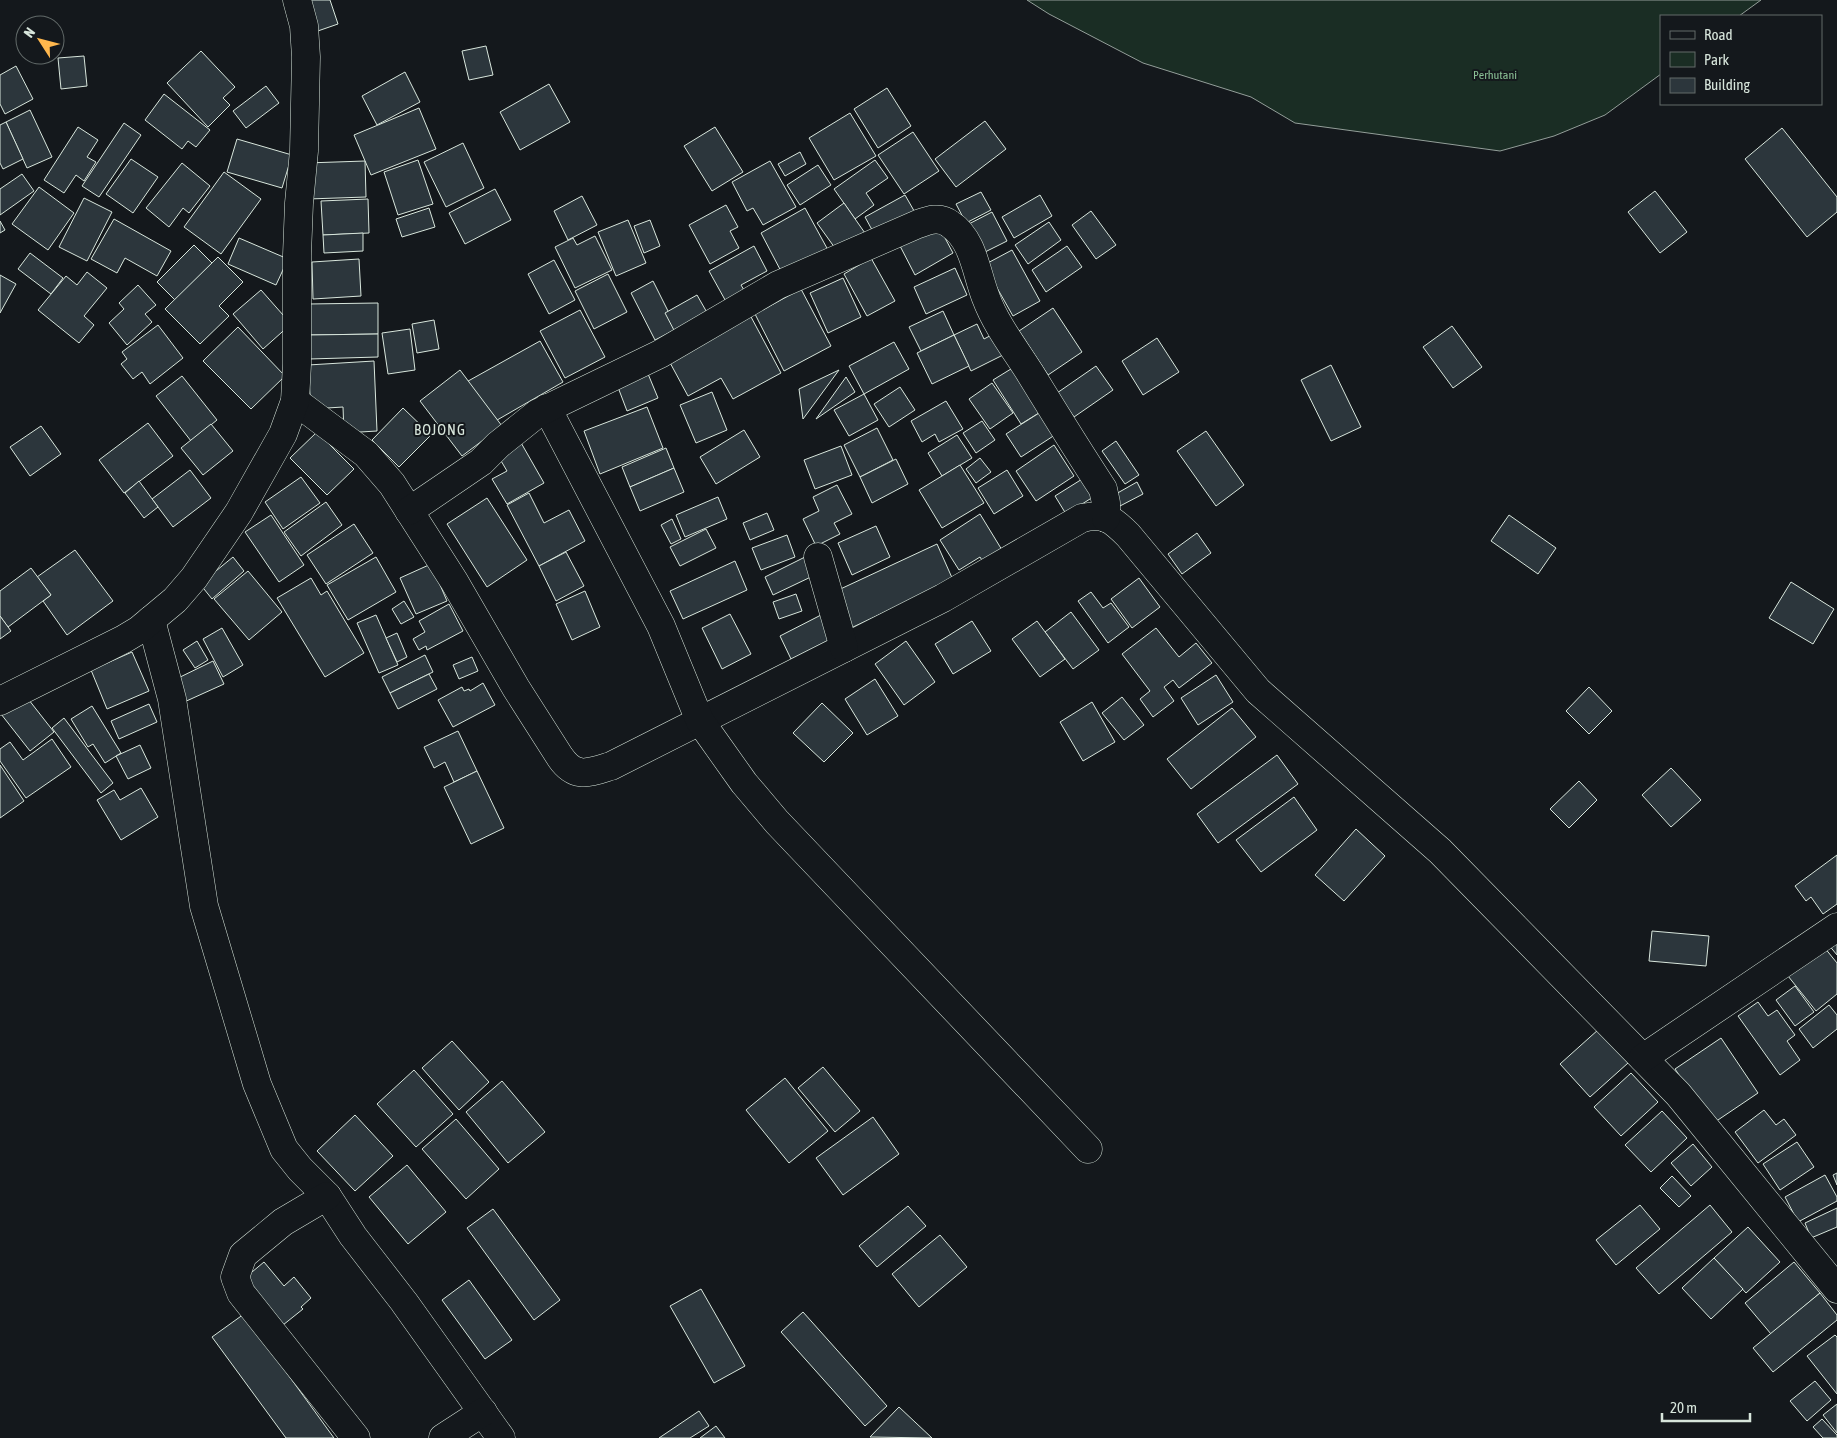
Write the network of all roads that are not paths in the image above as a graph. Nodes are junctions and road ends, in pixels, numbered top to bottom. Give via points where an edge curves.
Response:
1 (297, 0) edge
2 (295, 401) junction
3 (547, 408) junction
4 (409, 511) junction
5 (1106, 518) junction
6 (818, 558) dead end
7 (151, 620) junction
8 (844, 648) junction
9 (0, 701) edge
10 (700, 721) junction
11 (1837, 927) edge
12 (1643, 1058) junction
13 (1088, 1149) dead end
14 (327, 1196) junction
15 (1837, 1288) edge
16 (483, 1412) junction
17 (356, 1438) edge
18 (443, 1438) edge
19 (501, 1438) edge

1 - 2 street via 304,26 306,65 297,246
2 - 4 street via 366,454 392,484
2 - 7 street via 283,434 239,512 194,578
3 - 4 street via 517,428 481,462
3 - 5 street via 660,354 797,276 918,224 940,219 964,238 977,266 986,298 1002,330 1103,489
3 - 10 street via 661,626
4 - 10 street via 566,766 575,772 588,773 611,766
5 - 8 street via 1096,515 1082,518 943,598
5 - 12 street via 1128,535 1258,691 1440,852
6 - 8 street
7 - 9 street via 117,642
7 - 14 street via 172,699 204,906 254,1074 284,1149
8 - 10 street
10 - 13 street via 744,784 777,822
11 - 12 street
12 - 15 street via 1678,1094
14 - 16 street
14 - 17 street via 283,1222 243,1256 236,1277 241,1293
16 - 18 street
16 - 19 street

